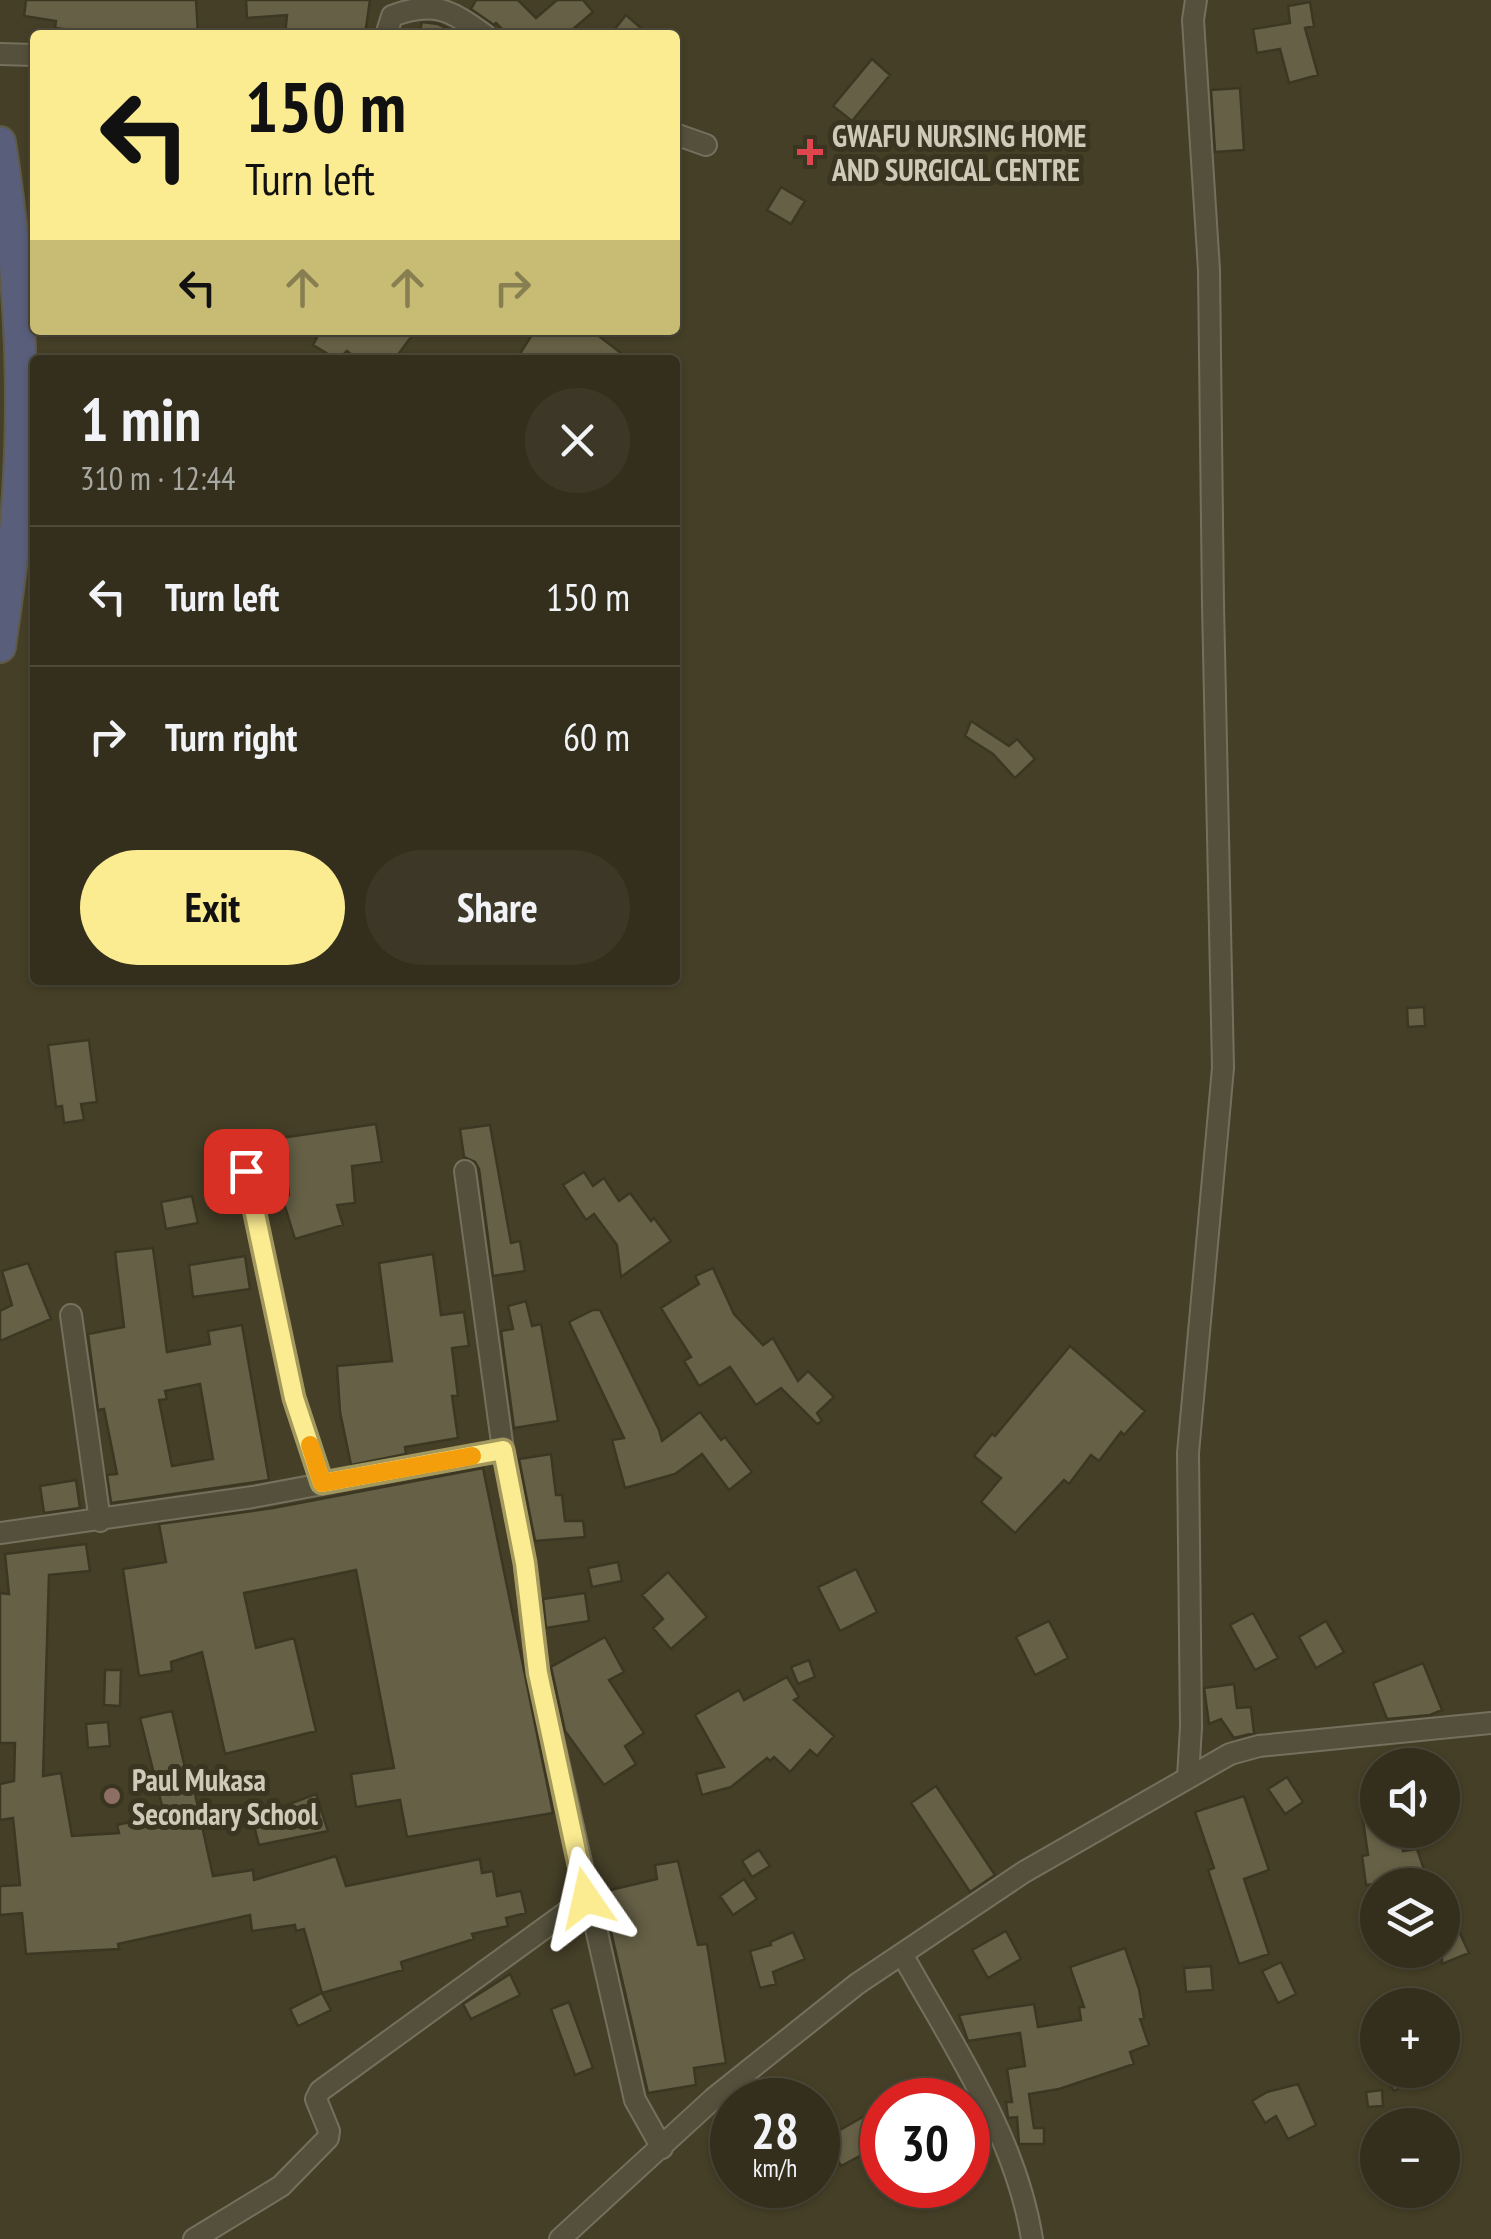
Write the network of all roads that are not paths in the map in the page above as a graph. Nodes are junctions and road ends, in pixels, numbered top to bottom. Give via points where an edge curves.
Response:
1 (1196, 0) edge
2 (388, 30) edge
3 (478, 30) edge
4 (0, 54) edge
5 (30, 55) edge
6 (680, 136) edge
7 (0, 142) edge
8 (706, 146) dead end
9 (0, 646) edge
10 (246, 1171) dead end
11 (465, 1171) dead end
12 (72, 1315) dead end
13 (503, 1450) junction
14 (322, 1483) junction
15 (100, 1521) junction
16 (0, 1533) edge
17 (1491, 1723) edge
18 (1188, 1777) junction
19 (586, 1898) junction
20 (902, 1954) junction
21 (662, 2148) junction
22 (194, 2239) edge
23 (560, 2239) edge
24 (1032, 2239) edge

1 - 18 street via 1210,270 1223,1068 1188,1454
2 - 3 street via 392,16 420,1 444,5
4 - 5 street
6 - 8 street
7 - 9 highway via 12,220 20,406 17,510
10 - 14 street via 294,1398
11 - 13 street
12 - 15 street
13 - 14 street
13 - 19 street via 538,1673
14 - 15 street
15 - 16 street
17 - 18 street via 1259,1746
18 - 20 street via 1024,1872
19 - 21 street via 635,2100
19 - 22 street via 320,2091 316,2099 328,2138 280,2186
20 - 21 street via 714,2098
20 - 24 street via 1000,2134
21 - 23 street

